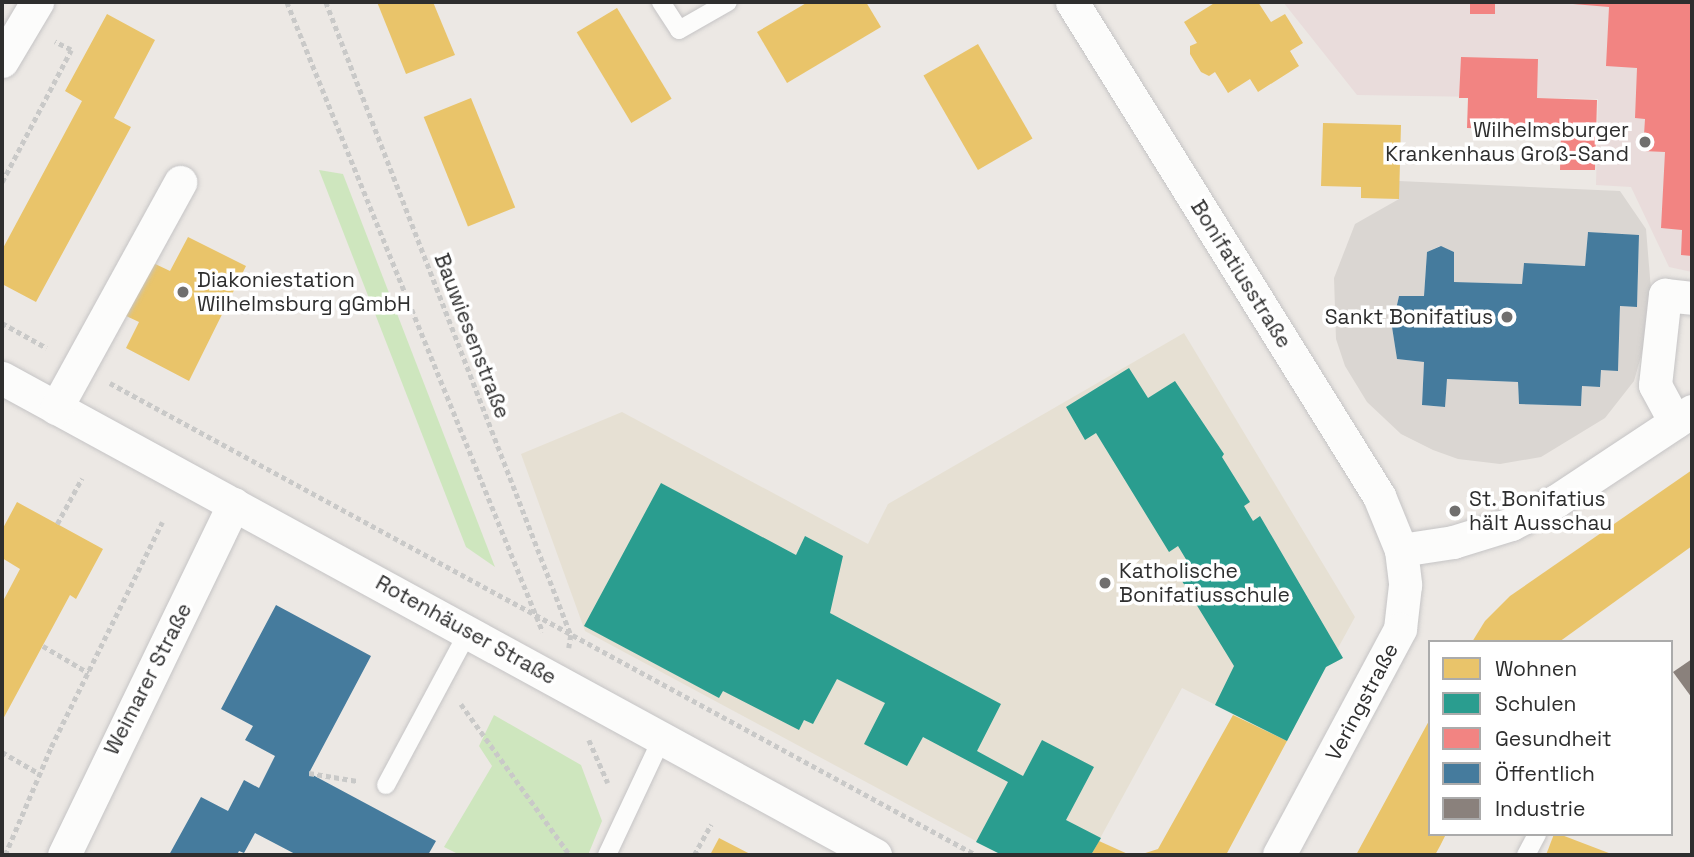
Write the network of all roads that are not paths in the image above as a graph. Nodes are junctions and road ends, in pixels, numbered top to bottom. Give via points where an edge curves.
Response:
1 (661, 2) edge
2 (728, 2) edge
3 (1072, 2) edge
4 (30, 13) edge
5 (2, 61) edge
6 (180, 182) dead end
7 (1692, 298) edge
8 (2, 378) edge
9 (56, 408) junction
10 (1683, 417) edge
11 (233, 504) junction
12 (1401, 550) junction
13 (468, 632) junction
14 (662, 737) junction
15 (386, 785) road end
16 (1536, 836) edge
17 (64, 855) edge
18 (607, 855) edge
19 (875, 855) edge
20 (1279, 855) edge
21 (1526, 855) edge

1 - 2 lane via 679,30
3 - 12 street, Bonifatiusstraße via 1379,496
4 - 5 street
6 - 9 street
7 - 10 street via 1665,295 1655,385
8 - 9 street, Rotenhäuser Straße
9 - 11 street, Rotenhäuser Straße
10 - 12 street via 1556,501 1511,524 1466,539
11 - 13 street, Rotenhäuser Straße
11 - 17 street, Weimarer Straße
12 - 20 street, Veringstraße via 1405,585 1399,629
13 - 14 street, Rotenhäuser Straße
13 - 15 lane
14 - 18 lane
14 - 19 street, Rotenhäuser Straße
16 - 21 lane

